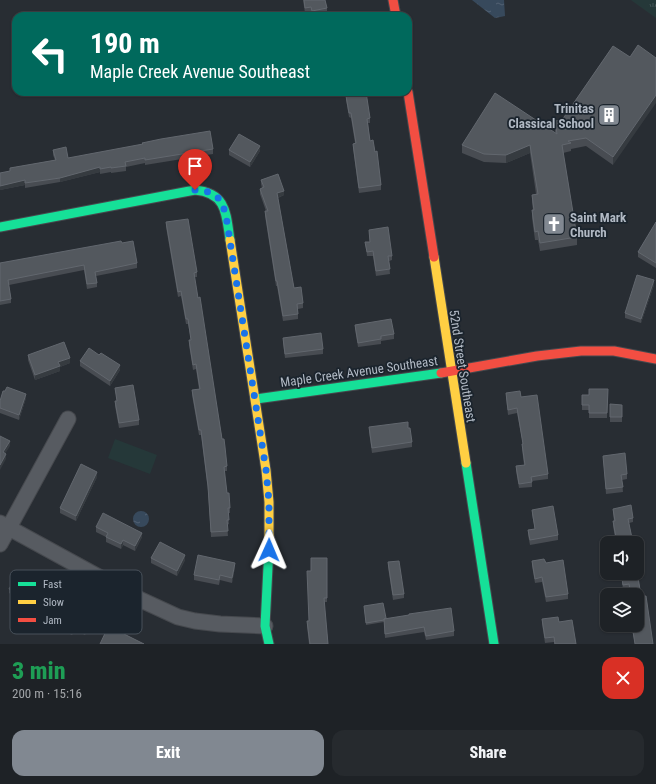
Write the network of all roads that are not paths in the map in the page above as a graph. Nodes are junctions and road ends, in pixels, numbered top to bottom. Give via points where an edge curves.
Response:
1 (393, 0) edge
2 (395, 12) edge
3 (409, 96) edge
4 (0, 227) edge
5 (656, 359) edge
6 (451, 371) junction
7 (256, 399) junction
8 (68, 419) dead end
9 (4, 525) edge
10 (0, 544) edge
11 (86, 570) edge
12 (142, 600) edge
13 (265, 626) junction
14 (269, 644) edge
15 (494, 644) edge

1 - 2 street
3 - 6 street, 52nd Street Southeast
4 - 7 street via 195,190 207,191 219,197 226,216
5 - 6 street, Maple Creek Avenue Southeast via 614,351 581,351
6 - 7 street, Maple Creek Avenue Southeast
6 - 15 street, 52nd Street Southeast
7 - 13 street via 269,502
8 - 9 street
9 - 10 street
9 - 11 street
12 - 13 street via 178,617 220,624
13 - 14 street

